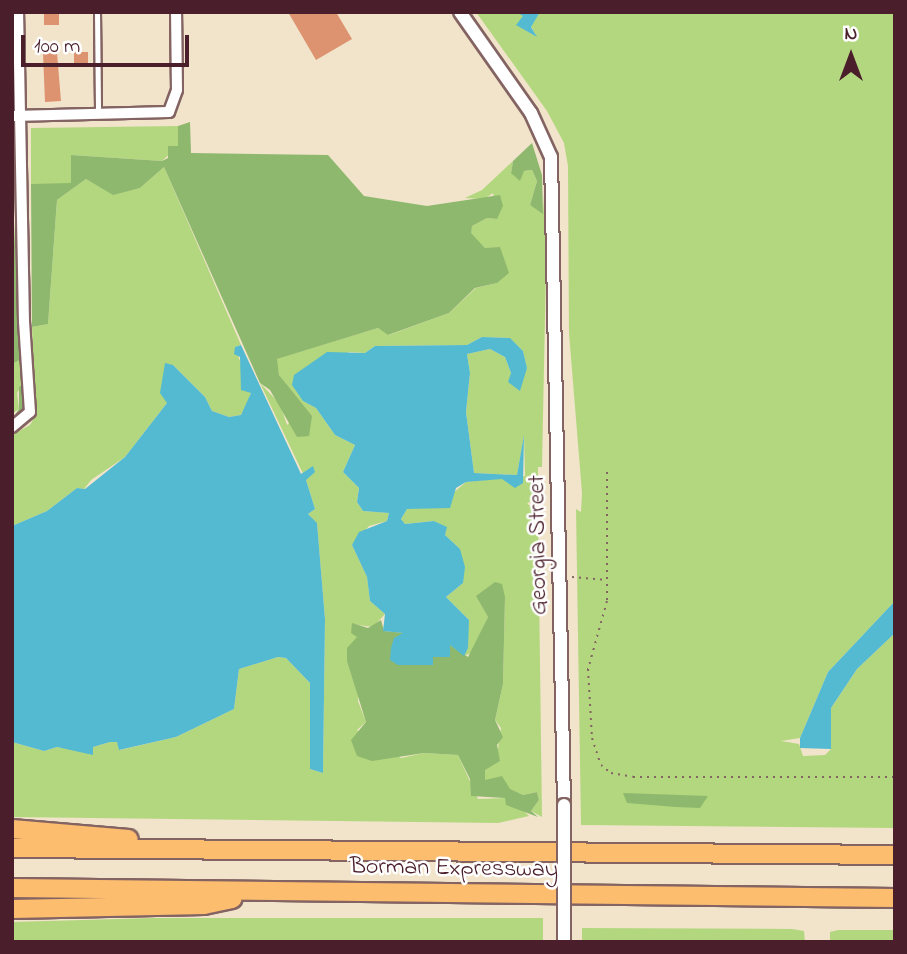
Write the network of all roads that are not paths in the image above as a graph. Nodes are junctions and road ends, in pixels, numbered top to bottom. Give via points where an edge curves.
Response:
1 (18, 12) edge
2 (97, 12) edge
3 (176, 12) edge
4 (460, 12) edge
5 (98, 115) junction
6 (15, 116) edge
7 (12, 427) edge
8 (12, 829) edge
9 (12, 848) edge
10 (188, 849) junction
11 (895, 855) edge
12 (12, 888) edge
13 (265, 892) junction
14 (895, 898) edge
15 (12, 909) edge
16 (564, 941) edge

1 - 6 street
2 - 5 lane
3 - 5 street via 177,90 172,108 158,115
4 - 16 street, Georgia Street, bridge via 550,148
5 - 6 street
6 - 7 street via 29,416
8 - 10 highway via 82,832
9 - 10 highway, Borman Expressway
10 - 11 highway, Borman Expressway
12 - 13 highway, Borman Expressway
13 - 14 highway, Borman Expressway
13 - 15 highway via 204,905

